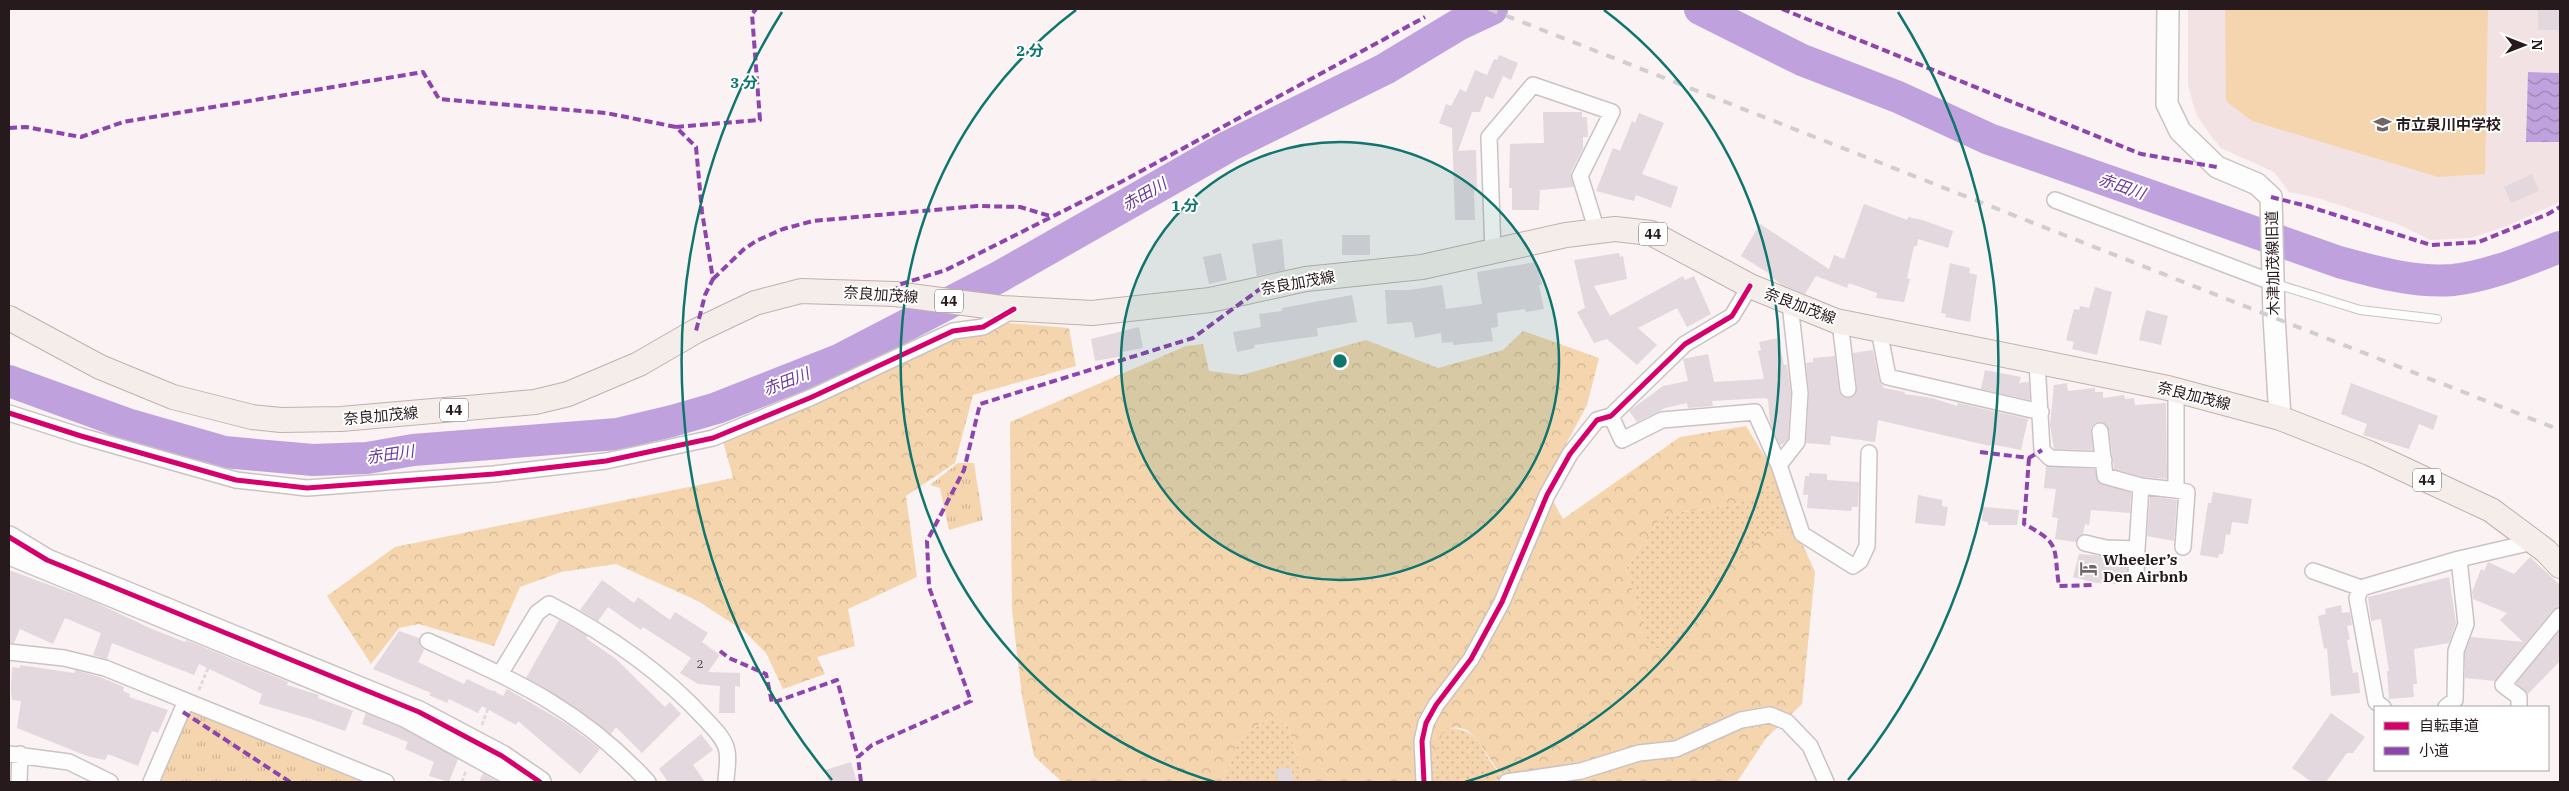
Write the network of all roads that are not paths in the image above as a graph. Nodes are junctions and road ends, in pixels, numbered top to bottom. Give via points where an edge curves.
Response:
1 (2168, 9) edge
2 (2055, 200) dead end
3 (1597, 231) junction
4 (1493, 253) junction
5 (2274, 283) junction
6 (1750, 286) junction
7 (1790, 304) junction
8 (1008, 308) junction
9 (9, 318) edge
10 (2437, 319) dead end
11 (1840, 322) junction
12 (1879, 330) junction
13 (2037, 362) junction
14 (1848, 389) dead end
15 (2176, 390) junction
16 (2041, 412) junction
17 (9, 413) edge
18 (1611, 416) junction
19 (2280, 418) junction
20 (2100, 431) dead end
21 (1869, 453) dead end
22 (2104, 460) junction
23 (1779, 465) junction
24 (2141, 486) junction
25 (2176, 490) junction
26 (9, 537) edge
27 (2533, 542) junction
28 (2084, 543) dead end
29 (2183, 547) dead end
30 (2137, 549) junction
31 (9, 557) edge
32 (2459, 559) junction
33 (2560, 566) edge
34 (2313, 571) dead end
35 (2136, 573) dead end
36 (2361, 588) junction
37 (2560, 616) edge
38 (428, 641) dead end
39 (9, 652) edge
40 (500, 674) junction
41 (186, 701) junction
42 (2382, 706) edge
43 (2447, 706) edge
44 (2519, 706) edge
45 (14, 754) edge
46 (19, 782) edge
47 (110, 782) edge
48 (150, 782) edge
49 (386, 782) edge
50 (518, 782) edge
51 (540, 782) edge
52 (648, 782) edge
53 (726, 782) edge
54 (1424, 782) edge
55 (1507, 782) edge
56 (1826, 782) edge

1 - 5 street, 木津加茂線旧道 via 2167,104 2180,131 2217,167 2257,184 2271,197
2 - 5 street
3 - 4 main road, 奈良加茂線 / 44 via 1566,235
3 - 4 street via 1580,176 1612,112 1533,85 1489,137
3 - 6 main road, 奈良加茂線 / 44 via 1615,229 1651,233
4 - 8 main road, 奈良加茂線 / 44 via 1422,267 1306,279 1210,300 1092,313
5 - 10 lane via 2360,310
5 - 19 street, 木津加茂線旧道
6 - 7 main road, 奈良加茂線 / 44
6 - 18 street via 1732,316 1685,344
7 - 11 main road, 奈良加茂線 / 44
7 - 23 street via 1800,393 1797,442
8 - 9 main road, 奈良加茂線 / 44 via 895,294 819,290 770,298 710,324 639,364 568,394 534,402 311,421 252,417 173,397 100,367
8 - 17 street via 983,327 953,331 812,397 714,438 606,461 494,474 307,488 245,481
11 - 12 main road, 奈良加茂線 / 44
11 - 14 street
12 - 13 main road, 奈良加茂線 / 44
12 - 16 street via 1888,377
13 - 15 main road, 奈良加茂線 / 44
13 - 16 street
15 - 19 main road, 奈良加茂線 / 44
15 - 25 street
16 - 22 street via 2042,450 2050,458
18 - 23 street via 1622,440 1662,420 1755,412
18 - 54 street via 1597,420 1570,454 1547,495 1522,559 1480,643 1426,723 1422,741
19 - 27 main road, 奈良加茂線 / 44 via 2369,453 2491,510
20 - 22 street
21 - 23 street via 1867,546 1860,561 1853,566 1802,534
22 - 24 street via 2105,476
24 - 25 street
24 - 30 street
25 - 29 street via 2187,492
26 - 51 street via 47,560 419,712 502,756
27 - 32 street
27 - 33 main road, 奈良加茂線 / 44
28 - 30 street
30 - 35 street
31 - 50 street via 404,719
32 - 36 street
32 - 43 street via 2466,624 2456,651 2455,700
34 - 36 street
36 - 42 street via 2357,598 2365,645 2376,702
37 - 44 street via 2503,685 2519,697
38 - 40 street
39 - 41 street via 64,658 105,668
40 - 52 street via 585,724
40 - 53 street via 537,613 548,604 616,642 670,684 696,710 720,736 728,752
41 - 48 street
41 - 49 street
45 - 46 street
45 - 47 street via 69,762
55 - 56 street via 1581,771 1639,753 1676,749 1741,720 1770,715 1787,722 1810,746

